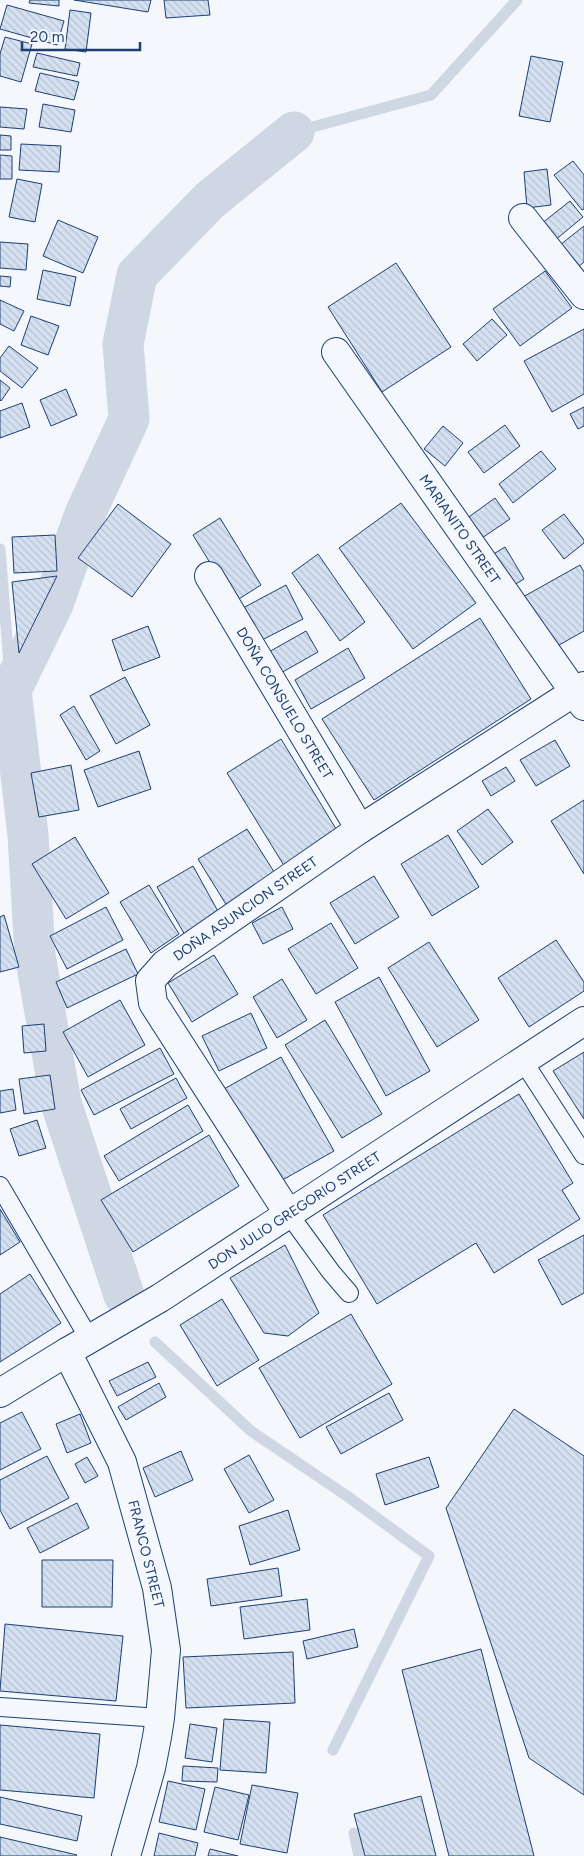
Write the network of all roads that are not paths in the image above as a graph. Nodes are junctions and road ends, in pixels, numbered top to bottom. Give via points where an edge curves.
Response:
1 (523, 218) dead end
2 (584, 295) edge
3 (336, 352) dead end
4 (209, 576) dead end
5 (581, 695) edge
6 (360, 828) junction
7 (584, 1021) edge
8 (523, 1061) junction
9 (584, 1155) edge
10 (0, 1186) edge
11 (288, 1214) junction
12 (349, 1293) dead end
13 (79, 1346) junction
14 (0, 1393) edge
15 (0, 1707) edge
16 (160, 1718) junction
17 (126, 1856) edge

1 - 2 street
3 - 5 street, MARIANITO STREET
4 - 6 street, DOÑA CONSUELO STREET
5 - 6 street, DOÑA ASUNCION STREET
6 - 11 street, DOÑA ASUNCION STREET via 165,964 150,981 153,1003
7 - 8 street, DON JULIO GREGORIO STREET
8 - 9 lane
8 - 11 street, DON JULIO GREGORIO STREET
10 - 13 lane
11 - 12 lane
11 - 13 street, DON JULIO GREGORIO STREET via 160,1298
13 - 14 street, DON JULIO GREGORIO STREET
13 - 16 street, FRANCO STREET via 122,1462 157,1588 166,1650
15 - 16 lane
16 - 17 street, FRANCO STREET via 151,1768

